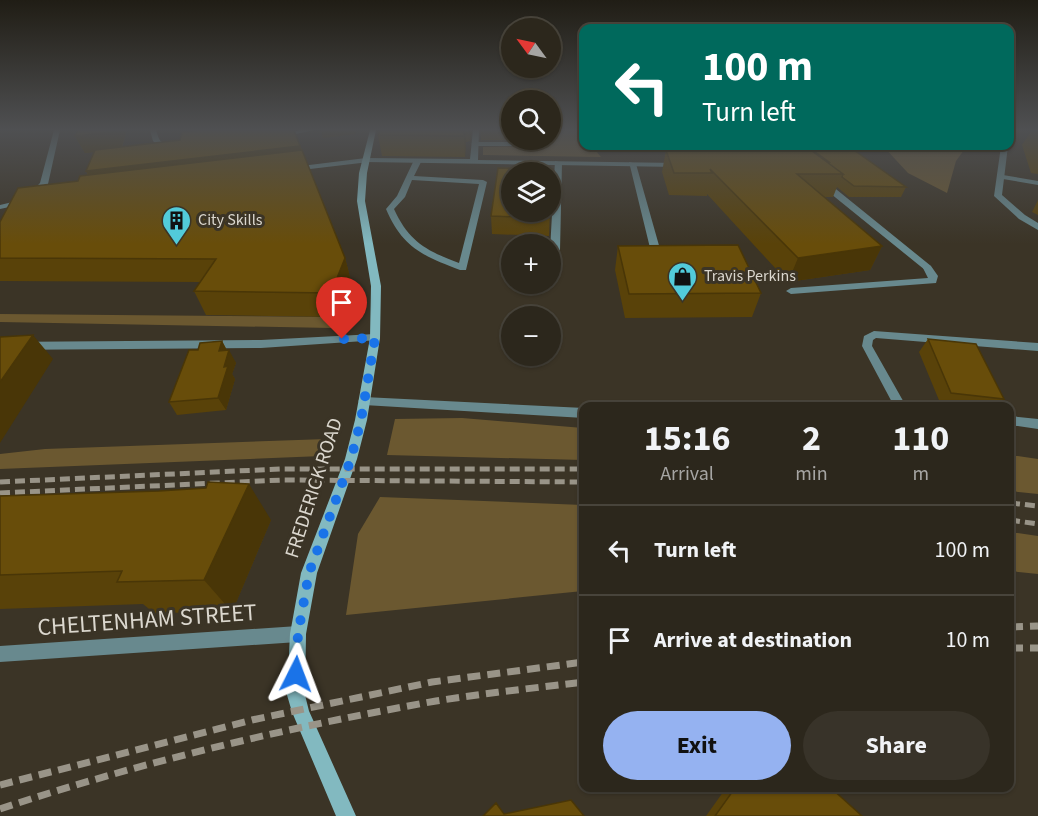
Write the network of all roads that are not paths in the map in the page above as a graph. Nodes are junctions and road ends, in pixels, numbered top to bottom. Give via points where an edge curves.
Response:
1 (48, 168) edge
2 (300, 168) edge
3 (365, 168) edge
4 (414, 168) edge
5 (559, 168) edge
6 (633, 168) edge
7 (1001, 168) edge
8 (284, 170) edge
9 (812, 174) edge
10 (1000, 176) junction
11 (410, 178) junction
12 (1038, 183) edge
13 (39, 200) edge
14 (27, 201) junction
15 (0, 207) edge
16 (1038, 227) edge
17 (556, 234) edge
18 (680, 252) edge
19 (791, 291) dead end
20 (375, 338) junction
21 (0, 346) edge
22 (1038, 347) edge
23 (364, 401) junction
24 (898, 402) edge
25 (579, 413) edge
26 (1014, 421) edge
27 (1038, 424) edge
28 (298, 634) junction
29 (0, 654) edge
30 (346, 816) edge

1 - 14 street via 44,184
2 - 8 street
3 - 20 main road, FREDERICK ROAD via 361,201 376,286
4 - 11 street
5 - 17 street
6 - 18 street via 656,252
7 - 10 street
9 - 19 street via 928,268 933,281
10 - 12 street
10 - 16 street via 998,196
11 - 11 street via 390,209 402,234 419,250 463,268 483,182
13 - 14 street
14 - 15 street
20 - 21 street via 261,344
20 - 23 main road, FREDERICK ROAD
22 - 24 street via 874,334 867,346
23 - 25 street
23 - 28 main road, FREDERICK ROAD via 336,504 309,573
26 - 27 street
28 - 29 street, CHELTENHAM STREET
28 - 30 main road, FREDERICK ROAD via 297,695 314,747

